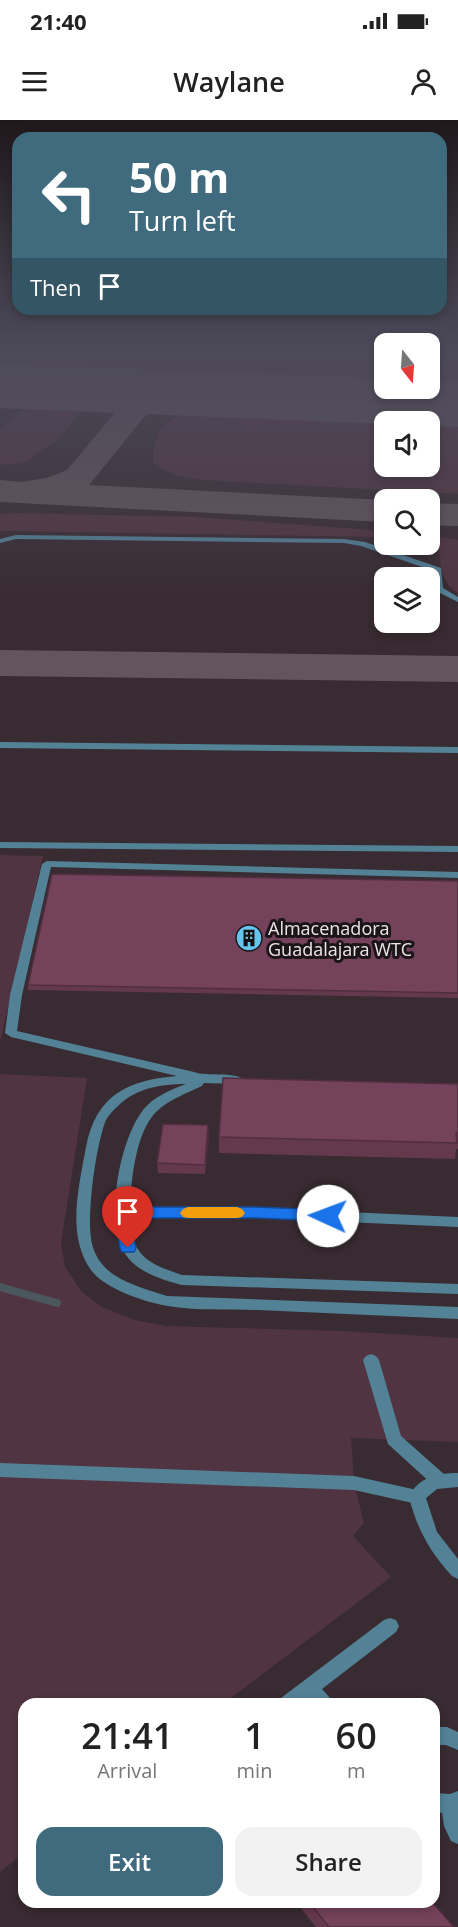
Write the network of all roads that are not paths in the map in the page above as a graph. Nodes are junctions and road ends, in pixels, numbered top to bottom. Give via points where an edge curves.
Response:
1 (0, 541) edge
2 (458, 600) edge
3 (0, 745) edge
4 (458, 750) edge
5 (0, 846) edge
6 (458, 849) edge
7 (458, 875) edge
8 (207, 1079) junction
9 (255, 1080) edge
10 (121, 1213) junction
11 (458, 1222) edge
12 (458, 1289) edge
13 (458, 1313) edge
14 (371, 1360) dead end
15 (0, 1470) edge
16 (439, 1480) junction
17 (458, 1480) edge
18 (417, 1497) junction
19 (458, 1571) edge
20 (390, 1626) dead end
21 (309, 1688) junction
22 (295, 1698) edge
23 (318, 1698) edge
24 (440, 1736) edge
25 (458, 1741) edge
26 (447, 1802) edge
27 (458, 1834) edge

1 - 2 street via 16,537 344,541 438,570 439,589
3 - 4 street
5 - 6 street
7 - 8 street via 47,864 16,995 11,1033
8 - 9 street
8 - 10 street via 168,1096 137,1127
8 - 13 street via 149,1084 126,1092 100,1120 88,1171 84,1238 97,1269 127,1288 167,1301
10 - 11 street via 256,1213
10 - 12 street via 128,1248 150,1269 182,1280
14 - 16 street via 394,1439
15 - 18 street via 354,1483
16 - 17 street
16 - 18 street via 422,1489
18 - 19 street via 433,1544
20 - 21 street
21 - 22 street
21 - 23 street
24 - 25 street
26 - 27 street

